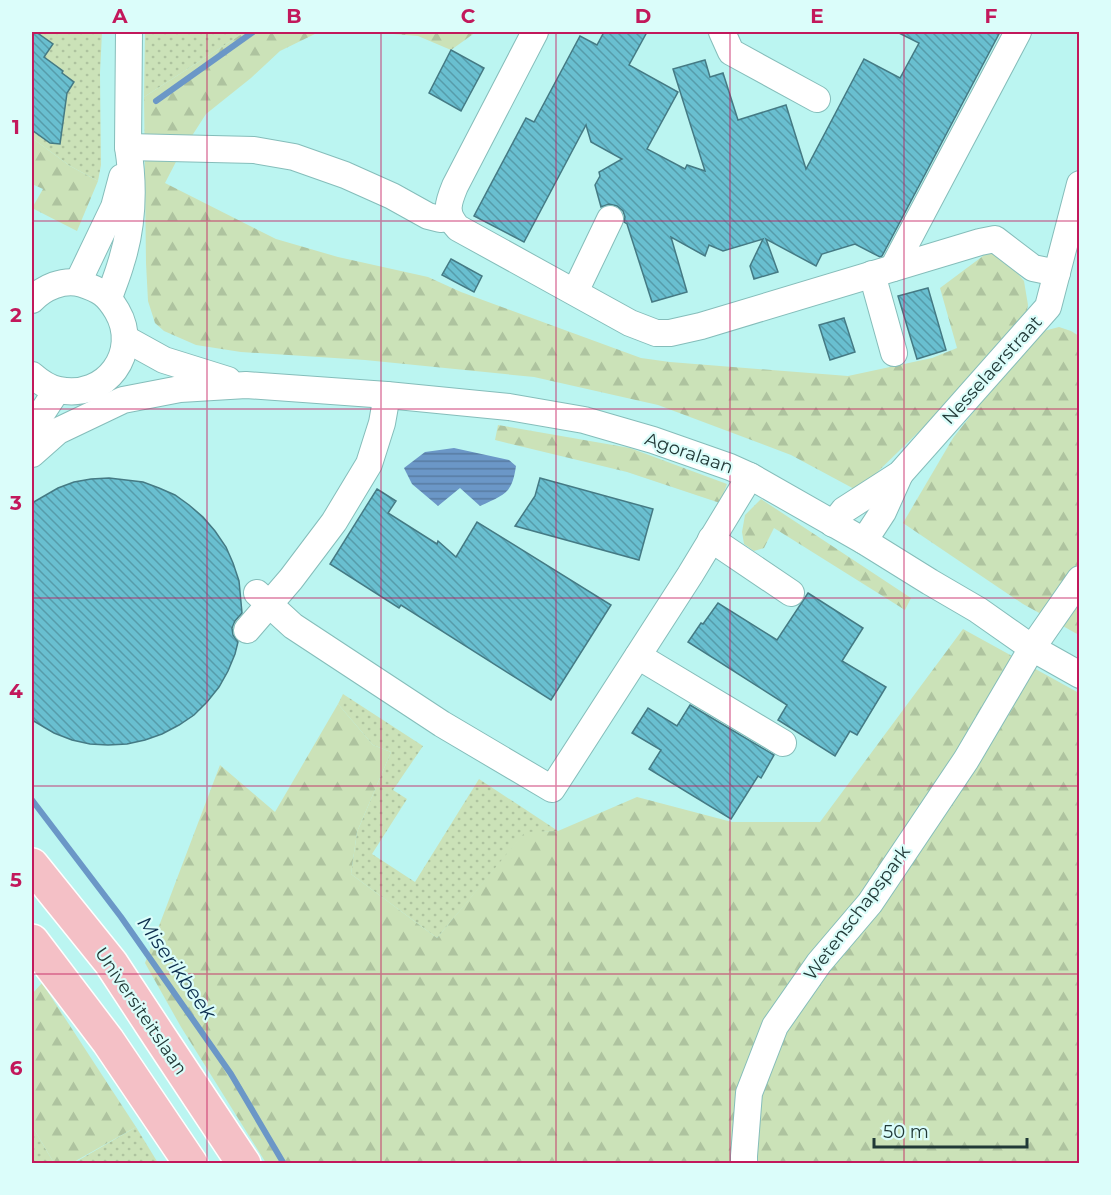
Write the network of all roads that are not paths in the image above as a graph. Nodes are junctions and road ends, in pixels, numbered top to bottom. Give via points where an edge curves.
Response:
1 (129, 32) edge
2 (535, 32) edge
3 (722, 32) edge
4 (1018, 32) edge
5 (817, 99) dead end
6 (128, 147) junction
7 (1080, 184) edge
8 (450, 218) junction
9 (610, 219) dead end
10 (882, 271) junction
11 (1057, 273) junction
12 (78, 282) junction
13 (38, 288) edge
14 (574, 292) junction
15 (109, 298) junction
16 (126, 339) junction
17 (894, 353) dead end
18 (32, 375) edge
19 (109, 377) junction
20 (246, 385) junction
21 (180, 389) junction
22 (57, 390) junction
23 (387, 395) junction
24 (32, 428) edge
25 (32, 454) edge
26 (900, 474) junction
27 (750, 476) junction
28 (833, 524) junction
29 (711, 539) junction
30 (864, 541) junction
31 (1080, 579) edge
32 (791, 592) dead end
33 (263, 598) junction
34 (247, 630) dead end
35 (1032, 648) junction
36 (638, 656) junction
37 (1080, 675) edge
38 (783, 743) dead end
39 (32, 865) edge
40 (32, 941) edge
41 (191, 1164) edge
42 (244, 1164) edge
43 (744, 1164) edge

1 - 6 street
2 - 8 street via 455,186 449,200
3 - 5 street via 730,52
4 - 10 street
6 - 8 street via 254,150 294,157 345,175 429,216
6 - 12 street via 114,207
6 - 15 street via 130,222
7 - 11 street, Nesselaerstraat
8 - 14 street via 458,228
9 - 14 street
10 - 11 street via 994,239 1033,268
10 - 14 street via 670,333 656,333 630,323
10 - 17 street
11 - 26 street, Nesselaerstraat via 1048,307
12 - 13 street
12 - 15 street
15 - 16 street
16 - 19 street via 121,359
16 - 20 street, Agoralaan via 164,360
18 - 22 street
19 - 21 street, Agoralaan via 125,384
19 - 22 street via 85,390
20 - 21 street, Agoralaan
20 - 23 street, Agoralaan
21 - 25 street, Agoralaan via 123,400 58,431
22 - 24 street
23 - 27 street, Agoralaan via 508,407 584,420 653,440
23 - 33 street via 369,464 334,522 291,579
26 - 28 street, Nesselaerstraat via 844,510
26 - 30 street, Nesselaerstraat via 883,512
27 - 28 street, Agoralaan
27 - 29 street
28 - 30 street, Agoralaan
29 - 32 street
29 - 36 street
30 - 35 street, Agoralaan via 978,610
31 - 35 street, Wetenschapspark
33 - 34 street
33 - 36 street via 293,626 442,724 552,789
35 - 37 street, Agoralaan
35 - 43 street, Wetenschapspark via 966,760 870,903 819,963 776,1026 749,1093
36 - 38 street
39 - 42 highway, Universiteitslaan via 111,963
40 - 41 highway via 108,1041

